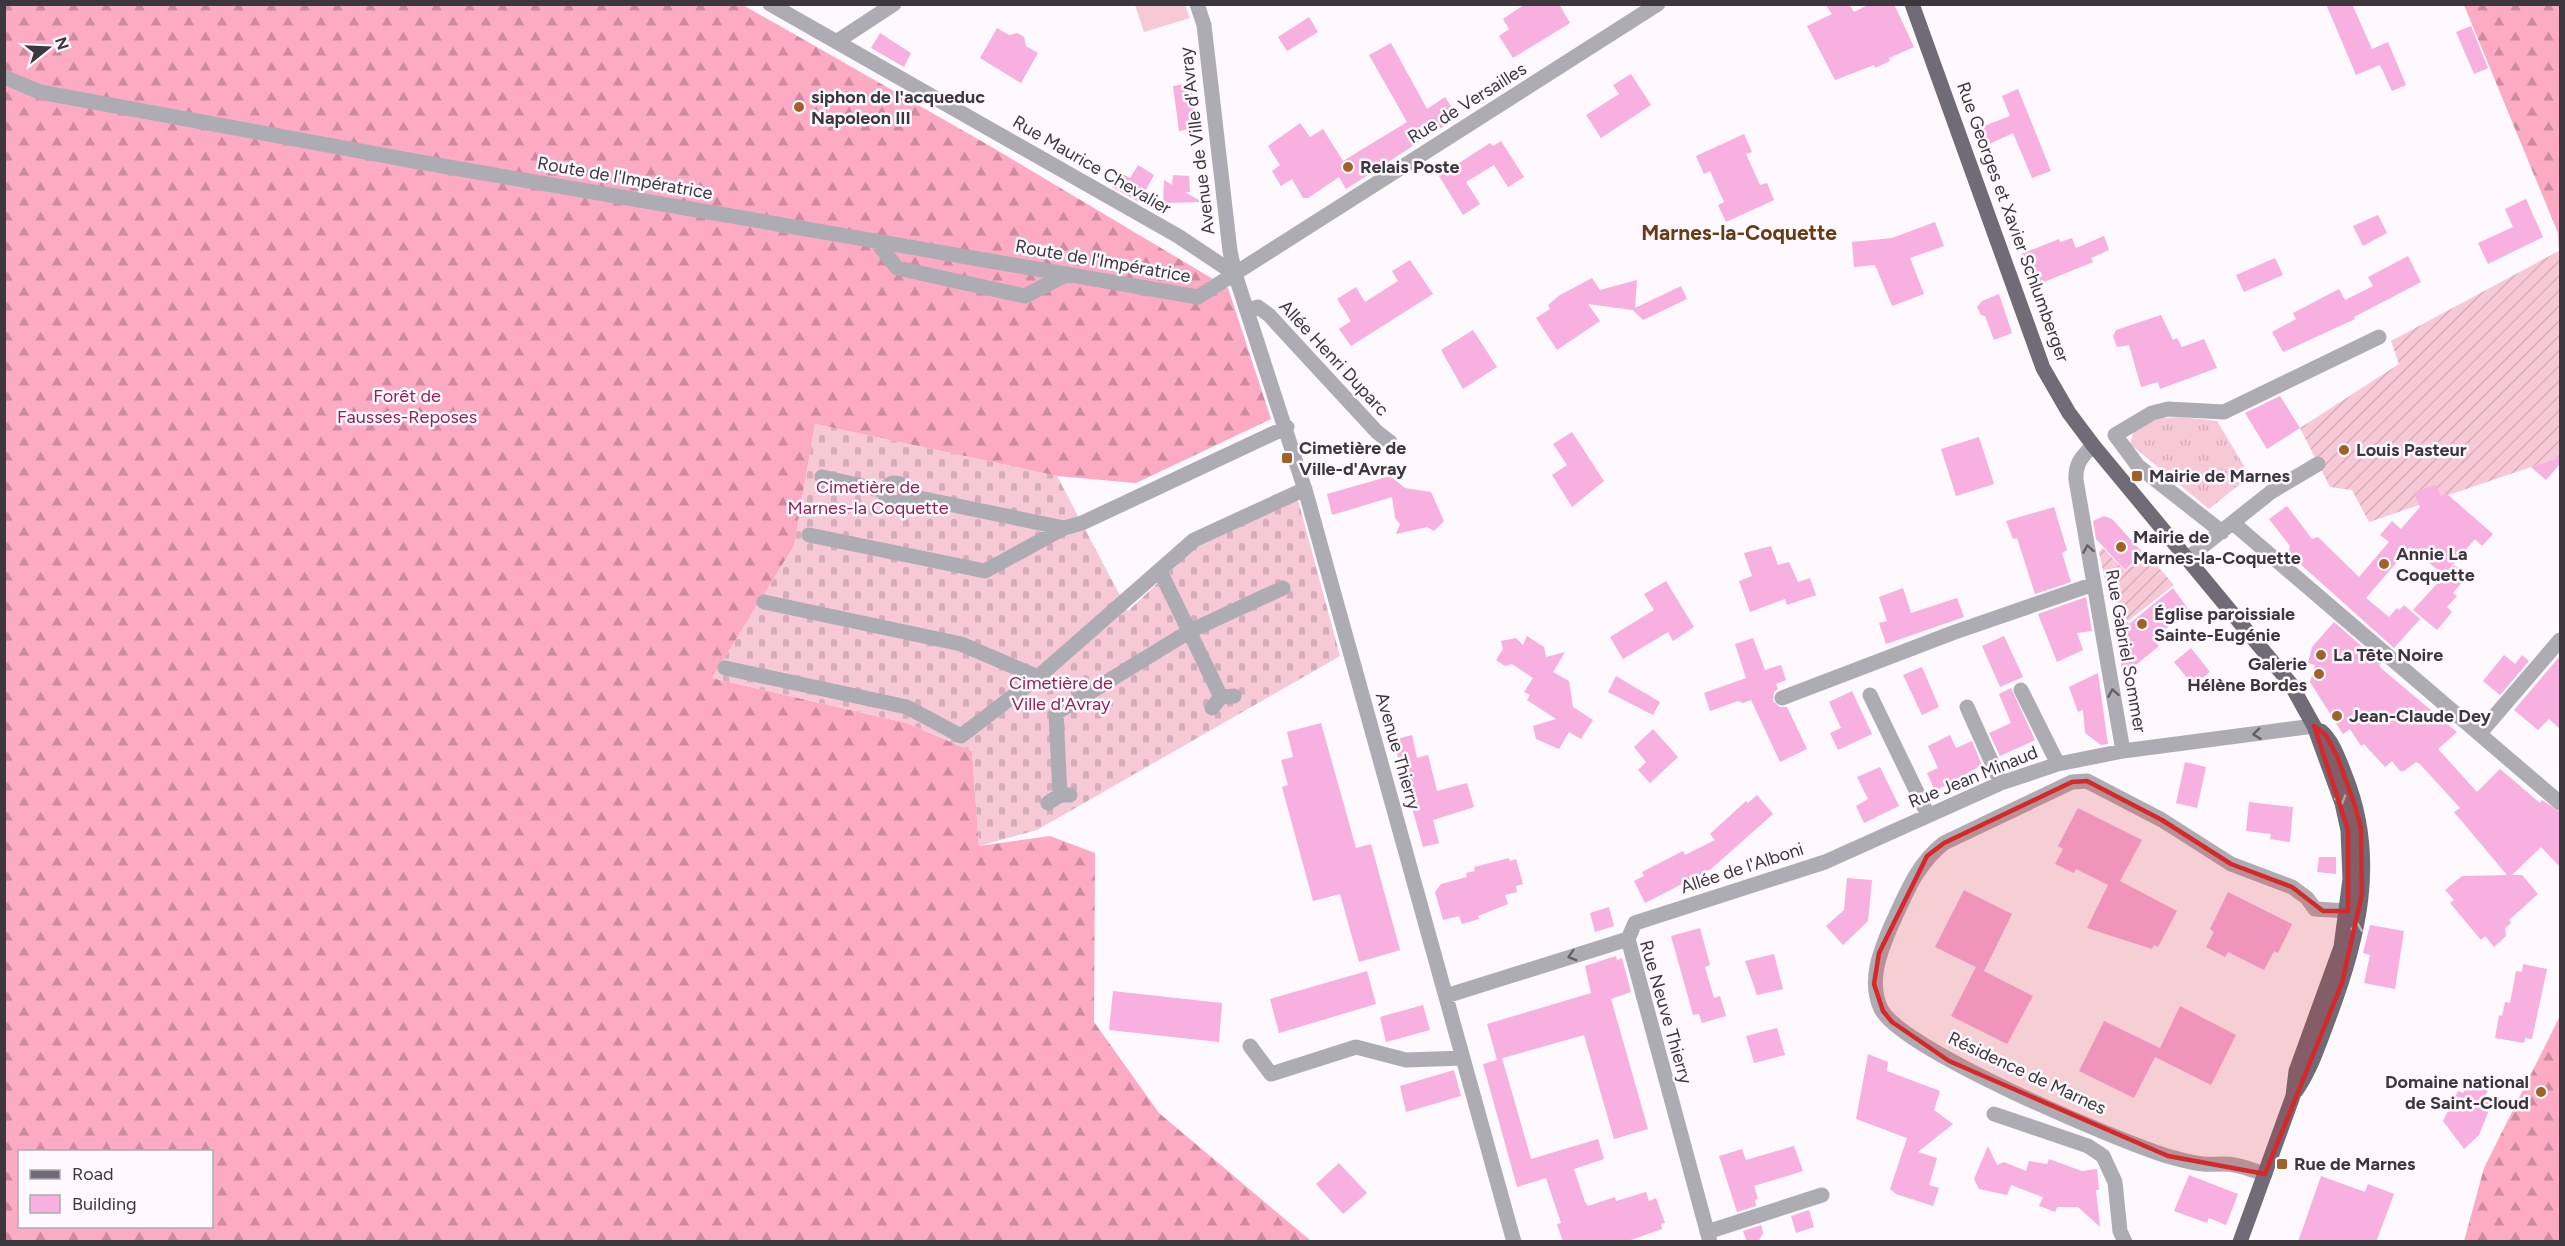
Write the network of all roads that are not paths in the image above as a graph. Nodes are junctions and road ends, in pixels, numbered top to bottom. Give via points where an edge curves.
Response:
1 (770, 4) edge
2 (894, 4) edge
3 (1197, 4) edge
4 (1658, 4) edge
5 (1912, 4) edge
6 (836, 42) junction
7 (4, 77) edge
8 (876, 241) junction
9 (1067, 274) junction
10 (1235, 274) junction
11 (1248, 310) junction
12 (2379, 338) dead end
13 (1287, 428) junction
14 (1390, 442) dead end
15 (2093, 445) junction
16 (2318, 464) dead end
17 (822, 477) dead end
18 (1305, 489) junction
19 (1064, 528) junction
20 (2227, 528) junction
21 (809, 535) dead end
22 (2188, 558) junction
23 (1160, 571) junction
24 (1288, 572) dead end
25 (2094, 584) junction
26 (764, 602) dead end
27 (1190, 631) junction
28 (2560, 640) edge
29 (725, 668) dead end
30 (1038, 677) junction
31 (2021, 690) dead end
32 (1870, 695) dead end
33 (1782, 698) dead end
34 (1222, 700) dead end
35 (1967, 707) dead end
36 (2314, 726) junction
37 (2480, 733) junction
38 (2123, 751) junction
39 (2058, 764) junction
40 (2001, 783) junction
41 (1059, 798) dead end
42 (2560, 803) edge
43 (1928, 815) junction
44 (1875, 839) joint
45 (2348, 911) junction
46 (1628, 939) junction
47 (2336, 981) junction
48 (1446, 996) junction
49 (1250, 1046) dead end
50 (1463, 1058) junction
51 (1994, 1114) dead end
52 (2265, 1173) junction
53 (1822, 1195) dead end
54 (1708, 1237) edge
55 (1514, 1242) edge
56 (2126, 1242) edge
57 (2240, 1242) edge

1 - 6 street, Rue Maurice Chevalier
2 - 6 street
3 - 10 street, Avenue de Ville d'Avray via 1203,25
4 - 10 street, Rue de Versailles
5 - 15 main road, Rue Georges et Xavier Schlumberger via 2043,368
6 - 10 street, Rue Maurice Chevalier via 1178,236
7 - 8 street, Route de l'Impératrice via 40,92
8 - 9 street, Route de l'Impératrice
8 - 9 street via 897,268 1025,296
9 - 10 street, Route de l'Impératrice via 1198,297
10 - 11 street, Avenue Thierry
11 - 13 street, Avenue Thierry
11 - 14 street, Allée Henri Duparc via 1258,307 1269,315
12 - 20 street via 2224,412 2168,409 2152,413 2115,435 2139,466
13 - 18 street, Avenue Thierry
13 - 19 street
15 - 22 main road, Rue Georges et Xavier Schlumberger
25 -> 15 street, Rue Gabriel Sommer via 2075,469
16 - 20 street via 2271,492
17 - 19 street via 885,491 886,498 895,504 905,495
18 - 23 street via 1194,540
18 - 48 street, Avenue Thierry
19 - 21 street via 985,571
20 - 22 street
20 - 37 street
22 - 36 main road, Rue Georges et Xavier Schlumberger via 2290,683
23 - 27 street
23 - 30 street
24 - 27 street via 1287,589
25 - 33 street
38 -> 25 street, Rue Gabriel Sommer
26 - 30 street via 961,644
27 - 34 street
27 - 41 street via 1056,713
28 - 37 street
29 - 30 street via 907,707 961,736
31 - 39 street
32 - 43 street
35 - 40 street
36 -> 38 street, Rue Gabriel Sommer
36 -> 45 main road via 2348,830
47 -> 36 main road via 2354,945 2362,894 2361,828 2338,758 2326,735
37 - 42 street
38 - 39 street, Rue Jean Minaud
39 - 40 street, Rue Jean Minaud
40 - 43 street, Rue Jean Minaud
43 - 44 street, Rue Jean Minaud
44 - 46 street, Allée de l'Alboni via 1825,862 1635,923
45 - 47 main road
45 - 52 street, Résidence de Marnes via 2315,909 2292,887 2231,864 2162,820 2087,781 2072,782 1944,843 1927,856 1879,952 1874,984 1882,1011 1948,1061 2090,1126 2168,1156 2202,1164 2233,1164
46 -> 48 street, Rue Neuve Thierry
46 - 54 street, Rue Neuve Thierry
47 - 52 main road via 2307,1074 2293,1096
48 - 50 street, Avenue Thierry
49 - 50 street via 1271,1074 1356,1047 1406,1060
50 - 55 street, Avenue Thierry
51 - 56 street via 2088,1146 2103,1156 2115,1182 2120,1231
52 - 57 main road
53 - 54 street

